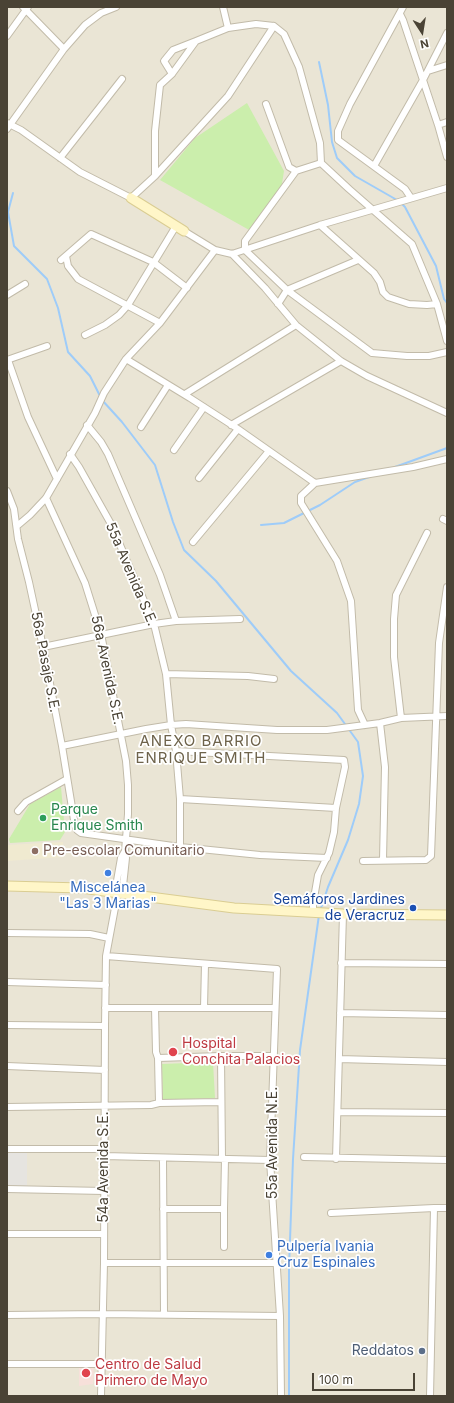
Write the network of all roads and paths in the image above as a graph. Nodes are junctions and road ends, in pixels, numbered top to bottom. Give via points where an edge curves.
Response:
1 (116, 7) edge
2 (223, 7) edge
3 (403, 7) edge
4 (26, 8) edge
5 (400, 14) junction
6 (274, 26) junction
7 (228, 28) junction
8 (447, 33) edge
9 (7, 36) edge
10 (196, 41) junction
11 (64, 49) junction
12 (447, 66) edge
13 (428, 71) junction
14 (172, 74) junction
15 (122, 79) dead end
16 (423, 80) junction
17 (266, 104) dead end
18 (447, 122) edge
19 (8, 125) edge
20 (438, 125) junction
21 (447, 157) edge
22 (60, 158) junction
23 (321, 162) junction
24 (374, 166) junction
25 (296, 171) junction
26 (155, 176) junction
27 (447, 188) edge
28 (132, 198) junction
29 (411, 198) junction
30 (374, 209) junction
31 (320, 225) junction
32 (180, 228) junction
33 (215, 250) junction
34 (245, 250) junction
35 (232, 254) junction
36 (358, 260) junction
37 (153, 262) junction
38 (25, 284) dead end
39 (187, 288) junction
40 (287, 290) junction
41 (7, 295) edge
42 (278, 304) junction
43 (437, 304) junction
44 (128, 305) junction
45 (160, 323) junction
46 (296, 325) junction
47 (85, 335) dead end
48 (447, 340) edge
49 (47, 346) dead end
50 (447, 352) edge
51 (126, 359) junction
52 (8, 360) edge
53 (341, 361) junction
54 (168, 385) junction
55 (185, 394) junction
56 (204, 407) junction
57 (447, 413) edge
58 (87, 425) junction
59 (231, 425) junction
60 (141, 427) dead end
61 (238, 429) junction
62 (174, 450) dead end
63 (269, 451) junction
64 (70, 454) junction
65 (447, 459) edge
66 (199, 478) dead end
67 (57, 479) junction
68 (315, 483) junction
69 (7, 491) edge
70 (46, 498) junction
71 (14, 509) junction
72 (7, 513) edge
73 (17, 526) junction
74 (427, 533) dead end
75 (193, 542) dead end
76 (447, 587) edge
77 (240, 619) dead end
78 (176, 621) junction
79 (154, 624) junction
80 (101, 634) junction
81 (43, 646) junction
82 (166, 674) junction
83 (274, 679) dead end
84 (447, 716) edge
85 (437, 717) junction
86 (401, 718) junction
87 (380, 723) junction
88 (171, 725) junction
89 (363, 725) junction
90 (120, 734) junction
91 (62, 746) junction
92 (176, 751) junction
93 (68, 779) junction
94 (180, 798) junction
95 (336, 808) junction
96 (18, 811) dead end
97 (125, 839) junction
98 (180, 847) junction
99 (327, 858) junction
100 (383, 860) junction
101 (363, 861) dead end
102 (7, 886) edge
103 (118, 894) junction
104 (318, 913) junction
105 (343, 914) junction
106 (447, 914) edge
107 (7, 933) edge
108 (109, 938) junction
109 (106, 956) junction
110 (341, 963) junction
111 (205, 964) junction
112 (447, 964) edge
113 (7, 982) edge
114 (106, 985) junction
115 (105, 1008) junction
116 (155, 1008) junction
117 (204, 1008) junction
118 (275, 1008) junction
119 (340, 1013) junction
120 (447, 1015) edge
121 (7, 1025) edge
122 (104, 1026) junction
123 (220, 1056) junction
124 (274, 1056) junction
125 (158, 1058) junction
126 (339, 1059) junction
127 (447, 1062) edge
128 (7, 1066) edge
129 (105, 1070) junction
130 (220, 1102) junction
131 (159, 1103) junction
132 (104, 1106) junction
133 (7, 1107) edge
134 (338, 1112) junction
135 (447, 1113) edge
136 (7, 1149) edge
137 (104, 1149) junction
138 (104, 1156) junction
139 (304, 1157) dead end
140 (163, 1158) junction
141 (224, 1159) junction
142 (336, 1159) junction
143 (270, 1160) junction
144 (447, 1160) edge
145 (7, 1189) edge
146 (104, 1191) junction
147 (434, 1208) junction
148 (447, 1208) edge
149 (163, 1209) junction
150 (224, 1209) junction
151 (331, 1213) dead end
152 (7, 1234) edge
153 (104, 1234) junction
154 (224, 1247) dead end
155 (104, 1263) junction
156 (163, 1264) junction
157 (276, 1264) junction
158 (102, 1314) junction
159 (164, 1314) junction
160 (7, 1315) edge
161 (280, 1316) junction
162 (7, 1364) edge
163 (102, 1364) junction
164 (101, 1396) edge
165 (281, 1396) edge
166 (430, 1396) edge

1 - 11 street via 101,13 85,25
2 - 7 street
3 - 5 street
4 - 9 street
4 - 11 street
5 - 16 street
5 - 24 street via 350,104 338,131 338,140
6 - 7 street via 256,24
6 - 23 street via 284,34 299,67 320,143
6 - 26 street via 228,96
7 - 10 street
8 - 13 street
10 - 14 street
10 - 14 street via 173,50 164,61
11 - 19 street
12 - 13 street
13 - 16 street
14 - 26 street via 160,85 155,131
15 - 22 street
16 - 20 street
16 - 24 street
17 - 25 street via 289,167
18 - 20 street
19 - 22 street via 21,130
20 - 21 street
22 - 28 street via 80,172
23 - 25 street
23 - 30 street
24 - 29 street via 405,189
25 - 34 street via 245,241
26 - 28 street
27 - 29 street
28 - 32 street
29 - 30 street
30 - 31 street
30 - 43 street via 412,244
31 - 34 street
31 - 36 street
32 - 33 street
32 - 37 street
33 - 35 street
33 - 39 street
34 - 35 street
34 - 40 street
35 - 42 street
36 - 40 street
36 - 43 street via 374,273 388,297 409,304
37 - 39 street
37 - 44 street
37 - 44 street via 91,234 63,258 78,279
38 - 41 street
39 - 45 street
40 - 42 street
40 - 50 street via 372,353 428,356
42 - 46 street
43 - 48 street
44 - 45 street
44 - 47 street via 105,326
45 - 51 street
46 - 53 street
46 - 55 street
49 - 52 street
51 - 54 street
51 - 58 street
52 - 67 street via 28,417
53 - 57 street via 367,376
53 - 59 street
54 - 55 street
54 - 60 street
55 - 56 street
56 - 59 street
56 - 62 street
58 - 64 street
58 - 78 street via 108,454 154,560
59 - 61 street
61 - 63 street
61 - 66 street
63 - 68 street
63 - 75 street
64 - 67 street
64 - 79 street, 55a Avenida S.E. via 111,524
65 - 68 street
67 - 70 street
68 - 89 street via 301,496 301,502 336,561 351,601 358,710
69 - 71 street, 56a Pasaje S.E.
70 - 73 street
70 - 80 street, 56a Avenida S.E. via 85,583
71 - 72 street
71 - 73 street, 56a Pasaje S.E.
73 - 81 street, 56a Pasaje S.E.
74 - 86 street via 396,595 394,657
76 - 85 street via 439,642
77 - 78 street
78 - 79 street
79 - 80 street
79 - 82 street, 55a Avenida S.E.
80 - 81 street
80 - 90 street, 56a Avenida S.E.
81 - 91 street, 56a Pasaje S.E.
82 - 83 street
82 - 88 street, 55a Avenida S.E.
84 - 85 street
85 - 86 street
85 - 100 street via 431,856 426,860
86 - 87 street
87 - 89 street
87 - 100 street via 385,767
88 - 89 street via 327,730
88 - 90 street
88 - 92 street, 55a Avenida S.E.
90 - 91 street
90 - 97 street, 56a Avenida S.E. via 128,785
91 - 93 street, 56a Pasaje S.E.
92 - 94 street, 55a Avenida S.E.
92 - 95 street via 344,760 345,767
93 - 96 street via 26,802
93 - 97 street, 56a Pasaje S.E. via 77,830
94 - 95 street
94 - 98 street, 55a Avenida S.E.
95 - 99 street via 334,832
97 - 98 street
97 - 103 street, 56a Avenida S.E.
98 - 99 street via 260,855
99 - 104 street via 318,875
100 - 101 street
102 - 103 street via 81,888
103 - 104 street via 234,908
103 - 108 street, 56a Avenida S.E.
104 - 105 street
105 - 106 street
105 - 110 street
107 - 108 street via 90,934
108 - 109 street, 54a Avenida S.E.
109 - 111 street
109 - 114 street, 54a Avenida S.E.
110 - 112 street
110 - 119 street
111 - 117 street
111 - 118 street, 55a Avenida N.E. via 277,969
113 - 114 street
114 - 115 street, 54a Avenida S.E.
115 - 116 street
115 - 122 street, 54a Avenida S.E.
116 - 117 street
116 - 125 street
117 - 118 street
118 - 124 street, 55a Avenida N.E.
119 - 120 street
119 - 126 street
121 - 122 street
122 - 129 street, 54a Avenida S.E.
123 - 124 street
123 - 125 street
123 - 130 street
124 - 143 street, 55a Avenida N.E.
125 - 131 street
126 - 127 street
126 - 134 street
128 - 129 street
129 - 132 street, 54a Avenida S.E.
130 - 131 street
130 - 141 street
131 - 132 street via 151,1106
132 - 133 street
132 - 137 street, 54a Avenida S.E.
134 - 135 street
134 - 142 street
136 - 137 street
137 - 138 street, 54a Avenida S.E.
138 - 140 street
138 - 146 street, 54a Avenida S.E.
139 - 142 street
140 - 141 street
140 - 149 street
141 - 143 street
141 - 150 street
142 - 144 street
143 - 157 street, 55a Avenida N.E.
145 - 146 street
146 - 153 street, 54a Avenida S.E.
147 - 148 street
147 - 151 street
147 - 166 street
149 - 150 street
149 - 156 street
150 - 154 street
152 - 153 street
153 - 155 street, 54a Avenida S.E.
155 - 156 street
155 - 158 street, 54a Avenida S.E.
156 - 157 street
156 - 159 street
157 - 161 street, 55a Avenida N.E.
158 - 159 street
158 - 160 street
158 - 163 street, 54a Avenida S.E.
159 - 161 street
161 - 165 street, 55a Avenida N.E.
162 - 163 street
163 - 164 street, 54a Avenida S.E.

